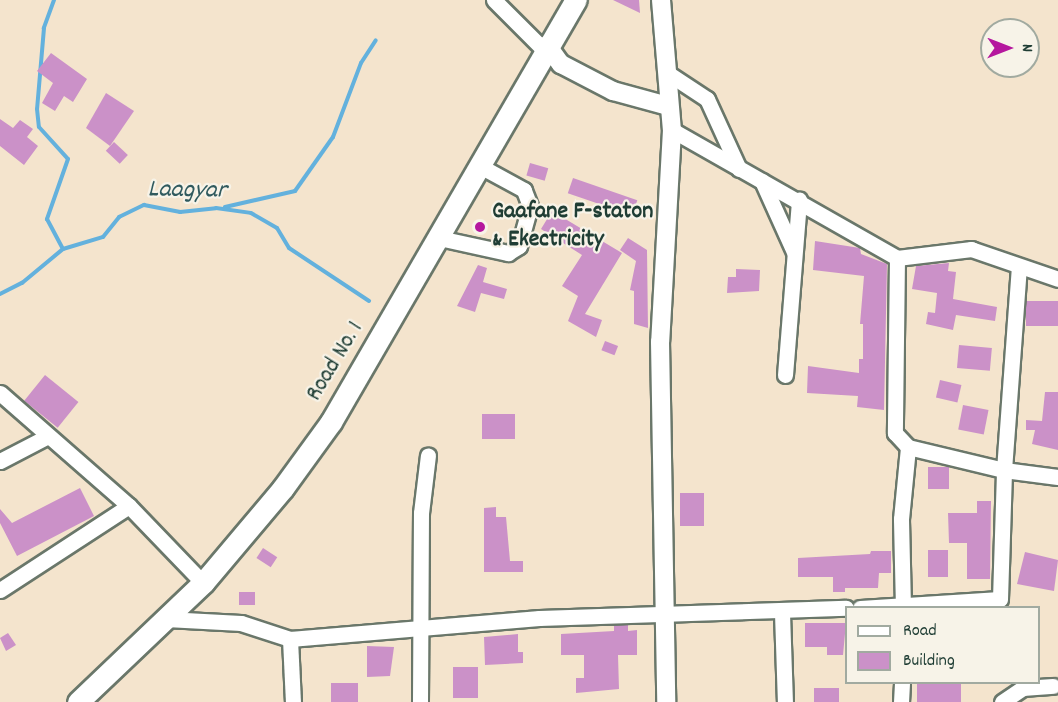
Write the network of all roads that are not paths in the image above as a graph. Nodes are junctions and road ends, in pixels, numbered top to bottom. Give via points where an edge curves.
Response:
1 (494, 0) edge
2 (576, 0) edge
3 (661, 0) edge
4 (546, 48) junction
5 (666, 72) junction
6 (668, 106) junction
7 (672, 130) junction
8 (480, 166) junction
9 (739, 169) junction
10 (762, 181) junction
11 (799, 200) junction
12 (439, 238) junction
13 (795, 253) junction
14 (897, 258) junction
15 (1019, 267) junction
16 (1058, 279) edge
17 (784, 375) dead end
18 (0, 393) edge
19 (48, 436) junction
20 (908, 447) junction
21 (428, 455) dead end
22 (0, 461) edge
23 (1004, 470) junction
24 (1058, 477) edge
25 (129, 506) junction
26 (203, 583) junction
27 (0, 590) edge
28 (903, 606) edge
29 (915, 606) edge
30 (845, 608) edge
31 (665, 613) junction
32 (782, 613) junction
33 (166, 619) junction
34 (418, 630) junction
35 (290, 639) junction
36 (902, 684) edge
37 (1053, 686) dead end
38 (78, 702) edge
39 (292, 702) edge
40 (420, 702) edge
41 (666, 702) edge
42 (785, 702) edge
43 (901, 702) edge
44 (1002, 702) edge

1 - 4 street
2 - 4 highway, Road No. 1
3 - 5 main road
4 - 6 main road via 561,64 602,85
4 - 8 highway, Road No. 1
5 - 6 main road
5 - 9 street via 707,99
6 - 7 main road
7 - 9 street
7 - 31 main road via 660,342
8 - 12 highway, Road No. 1
8 - 12 street via 524,190 530,206 519,246 508,253
9 - 10 street
10 - 11 street
10 - 13 street
11 - 13 street
11 - 14 street
12 - 26 highway, Road No. 1 via 331,422 283,488
13 - 17 street
14 - 15 street via 970,249
14 - 20 street via 895,433
15 - 16 street
15 - 23 street
18 - 19 street
19 - 22 street
19 - 25 street
20 - 23 street
20 - 28 street via 901,519
21 - 34 street
23 - 24 street
23 - 29 street via 1000,599
25 - 26 street
25 - 27 street
26 - 33 highway, Road No. 1
30 - 32 street
31 - 32 street
31 - 34 street via 539,618
31 - 41 main road
32 - 42 street
33 - 35 street via 241,623
33 - 38 highway, Road No. 1
34 - 35 street
34 - 40 street
35 - 39 street
36 - 43 street
37 - 44 street via 1023,688

